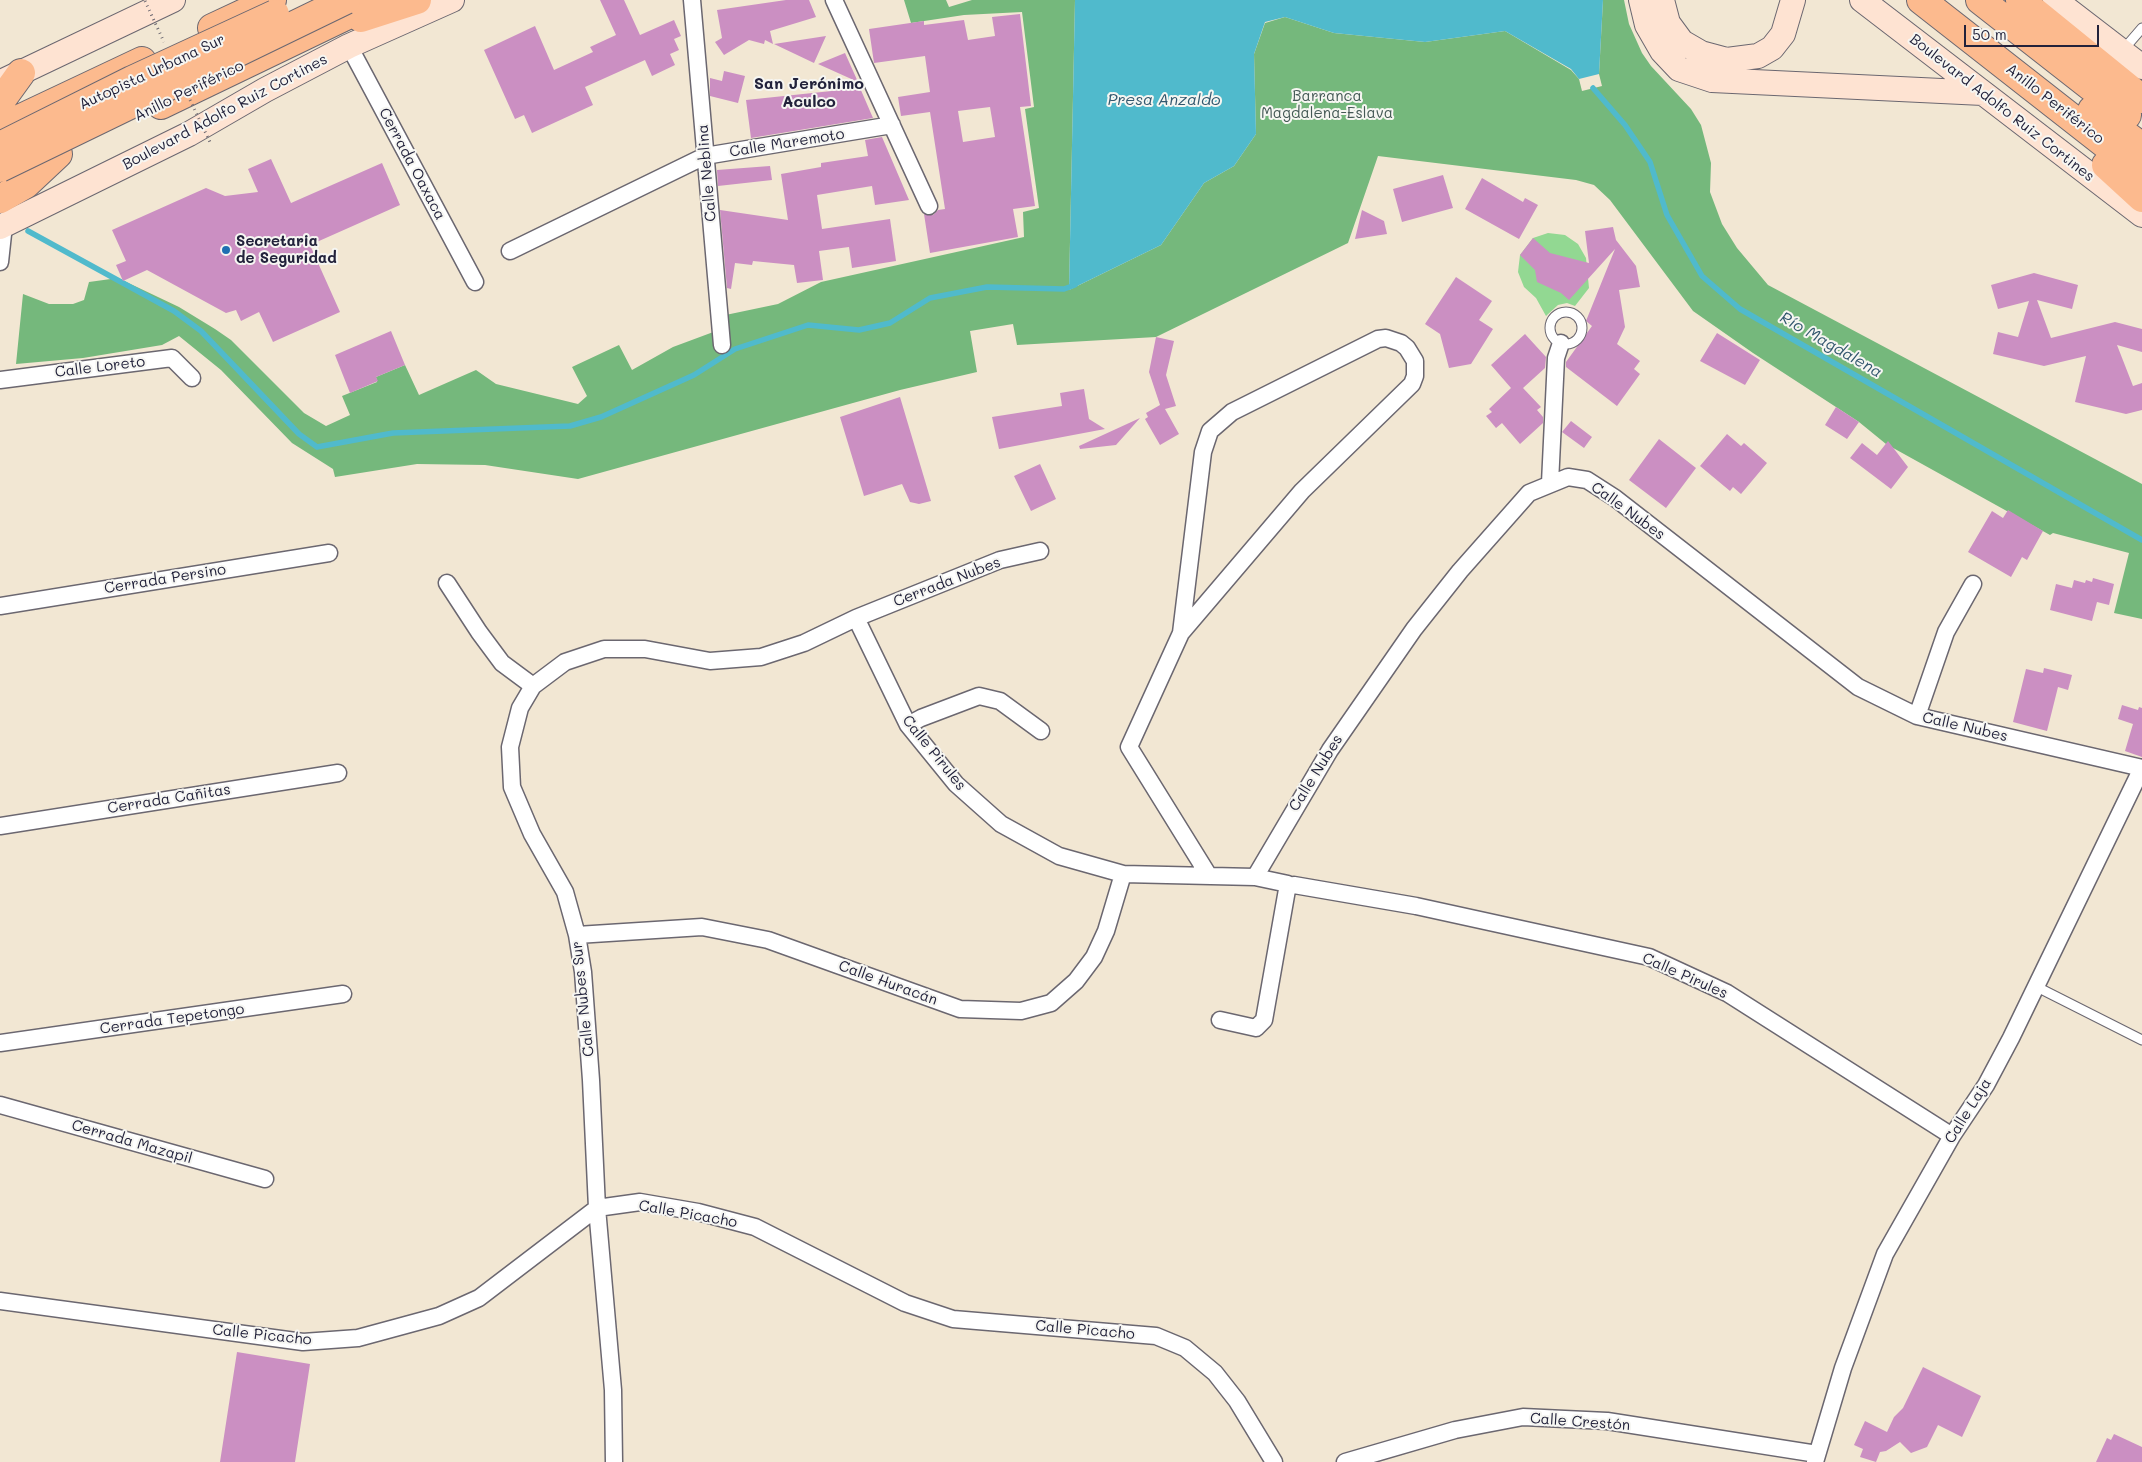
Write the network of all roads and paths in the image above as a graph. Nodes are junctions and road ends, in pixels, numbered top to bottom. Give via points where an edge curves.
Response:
1 (172, 0) edge
2 (272, 0) edge
3 (306, 0) edge
4 (346, 0) edge
5 (379, 0) edge
6 (417, 0) edge
7 (452, 0) edge
8 (692, 0) edge
9 (834, 0) edge
10 (1641, 0) edge
11 (1662, 0) edge
12 (1793, 0) edge
13 (1862, 0) edge
14 (1921, 0) edge
15 (1945, 0) edge
16 (1980, 0) edge
17 (2020, 0) edge
18 (2032, 0) edge
19 (2056, 0) edge
20 (2142, 28) edge
21 (309, 34) junction
22 (350, 46) junction
23 (1982, 46) junction
24 (2122, 51) junction
25 (2142, 67) edge
26 (10, 78) edge
27 (2142, 87) edge
28 (1983, 93) junction
29 (2142, 99) edge
30 (0, 103) edge
31 (36, 110) junction
32 (892, 126) junction
33 (2142, 126) edge
34 (0, 128) edge
35 (0, 146) edge
36 (2142, 147) edge
37 (58, 154) junction
38 (705, 156) junction
39 (0, 168) edge
40 (2142, 173) edge
41 (0, 182) edge
42 (2142, 198) edge
43 (0, 199) edge
44 (929, 206) dead end
45 (2142, 215) edge
46 (2, 226) edge
47 (510, 251) dead end
48 (0, 262) edge
49 (475, 282) dead end
50 (1561, 343) dead end
51 (722, 345) dead end
52 (192, 378) dead end
53 (0, 380) edge
54 (1550, 483) junction
55 (1040, 551) dead end
56 (329, 552) dead end
57 (447, 583) dead end
58 (1973, 584) dead end
59 (0, 606) edge
60 (856, 618) junction
61 (1181, 633) junction
62 (533, 686) junction
63 (1917, 716) junction
64 (908, 725) junction
65 (1041, 731) dead end
66 (2142, 768) edge
67 (338, 773) dead end
68 (0, 826) edge
69 (1122, 874) junction
70 (1210, 876) junction
71 (1255, 877) junction
72 (1291, 885) junction
73 (577, 935) junction
74 (2037, 987) junction
75 (343, 994) dead end
76 (1220, 1020) dead end
77 (2142, 1040) edge
78 (0, 1043) edge
79 (0, 1105) edge
80 (1952, 1136) junction
81 (265, 1179) dead end
82 (597, 1208) junction
83 (0, 1301) edge
84 (1816, 1458) edge
85 (614, 1462) edge
86 (1274, 1462) edge
87 (1345, 1462) edge

1 - 26 main road
2 - 31 highway
3 - 35 highway, Autopista Urbana Sur, bridge via 132,80
4 - 39 highway, Autopista Urbana Sur, bridge
5 - 21 highway, Anillo Periférico
6 - 21 highway
7 - 22 main road, Boulevard Adolfo Ruiz Cortines
8 - 38 street, Calle Neblina
9 - 32 street
10 - 28 main road via 1647,25 1662,51 1679,69 1712,80
11 - 12 main road via 1668,23 1682,42 1701,53 1727,60 1758,56 1772,48 1783,34
13 - 28 main road, Boulevard Adolfo Ruiz Cortines
14 - 23 highway, Anillo Periférico
15 - 36 highway
16 - 33 highway
17 - 29 highway
18 - 27 highway
19 - 24 main road
20 - 24 lane
21 - 37 highway, Anillo Periférico
22 - 46 main road, Boulevard Adolfo Ruiz Cortines via 189,134
22 - 49 street, Cerrada Oaxaca
23 - 40 highway, Anillo Periférico
23 - 42 highway
24 - 25 main road
26 - 30 highway
28 - 45 main road, Boulevard Adolfo Ruiz Cortines
30 - 31 highway
31 - 34 highway
32 - 38 street, Calle Maremoto
32 - 44 street
37 - 41 highway, Anillo Periférico
37 - 43 highway via 26,184
38 - 47 street, Calle Maremoto
38 - 51 street, Calle Neblina
46 - 48 street
50 - 54 street via 1556,358
52 - 53 street, Calle Loreto via 172,358
54 - 63 street, Calle Nubes via 1568,478 1587,480 1615,498 1858,687
54 - 71 street, Calle Nubes via 1529,493 1414,629 1330,750
55 - 60 street, Cerrada Nubes via 1000,560
56 - 59 street, Cerrada Persino
57 - 62 street via 502,663
58 - 63 street via 1946,632
60 - 62 street, Calle Nubes Sur via 804,643 744,660 710,662 645,649 604,649 565,662
60 - 64 street, Calle Pirules
61 - 61 street via 1302,492 1412,384 1415,361 1407,348 1394,340 1378,339 1232,412 1216,424 1203,452
61 - 70 street via 1129,747
62 - 73 street, Calle Nubes Sur via 520,708 510,747 512,787 532,834 565,892
63 - 66 street, Calle Nubes
64 - 65 street via 979,696 1000,701
64 - 69 street, Calle Pirules via 956,784 1001,824 1059,856
66 - 74 street, Calle Laja
67 - 68 street, Cerrada Cañitas
69 - 70 street, Calle Pirules
69 - 73 street, Calle Huracán via 1106,931 1094,957 1076,981 1051,1003 1021,1011 960,1009 768,940 702,927
70 - 71 street, Calle Pirules
71 - 72 street, Calle Pirules
72 - 76 street via 1264,1020 1256,1028
72 - 80 street, Calle Pirules via 1416,906 1649,957 1727,993
73 - 82 street, Calle Nubes Sur via 591,1080
74 - 77 lane
74 - 80 street, Calle Laja via 1986,1085
75 - 78 street, Cerrada Tepetongo
79 - 81 street, Cerrada Mazapil
80 - 84 street, Calle Laja via 1886,1254 1843,1368
82 - 83 street, Calle Picacho via 479,1298 439,1316 358,1338 303,1342
82 - 85 street, Calle Nubes Sur via 613,1390
82 - 86 street, Calle Picacho via 640,1202 698,1212 755,1227 905,1303 953,1319 1156,1336 1184,1348 1215,1373 1237,1401
84 - 87 street, Calle Crestón via 1607,1421 1523,1417 1455,1430

